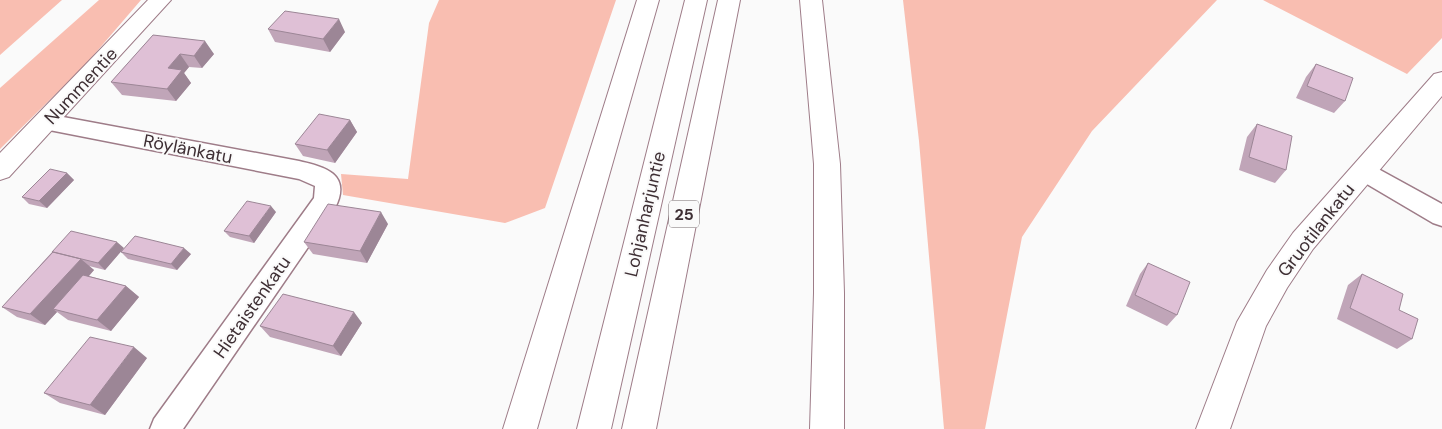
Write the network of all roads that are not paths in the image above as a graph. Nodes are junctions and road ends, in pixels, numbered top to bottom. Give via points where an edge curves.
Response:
1 (160, 0) edge
2 (648, 0) edge
3 (696, 0) edge
4 (729, 0) edge
5 (811, 0) edge
6 (1442, 80) edge
7 (47, 122) junction
8 (0, 170) edge
9 (1363, 171) junction
10 (326, 181) joint
11 (1442, 216) edge
12 (165, 429) edge
13 (520, 429) edge
14 (594, 429) edge
15 (639, 429) edge
16 (826, 429) edge
17 (1213, 429) edge

1 - 7 main road, Nummentie
2 - 13 main road
3 - 14 main road, Lohjanharjuntie / 25
4 - 15 main road, Lohjanharjuntie / 25
5 - 16 main road via 827,164
6 - 9 main road, Gruotilankatu
7 - 8 main road, Nummentie
7 - 10 street, Röylänkatu via 299,170
9 - 11 street
9 - 17 main road, Gruotilankatu via 1303,241 1252,322
10 - 12 street, Hietaistenkatu via 326,201

